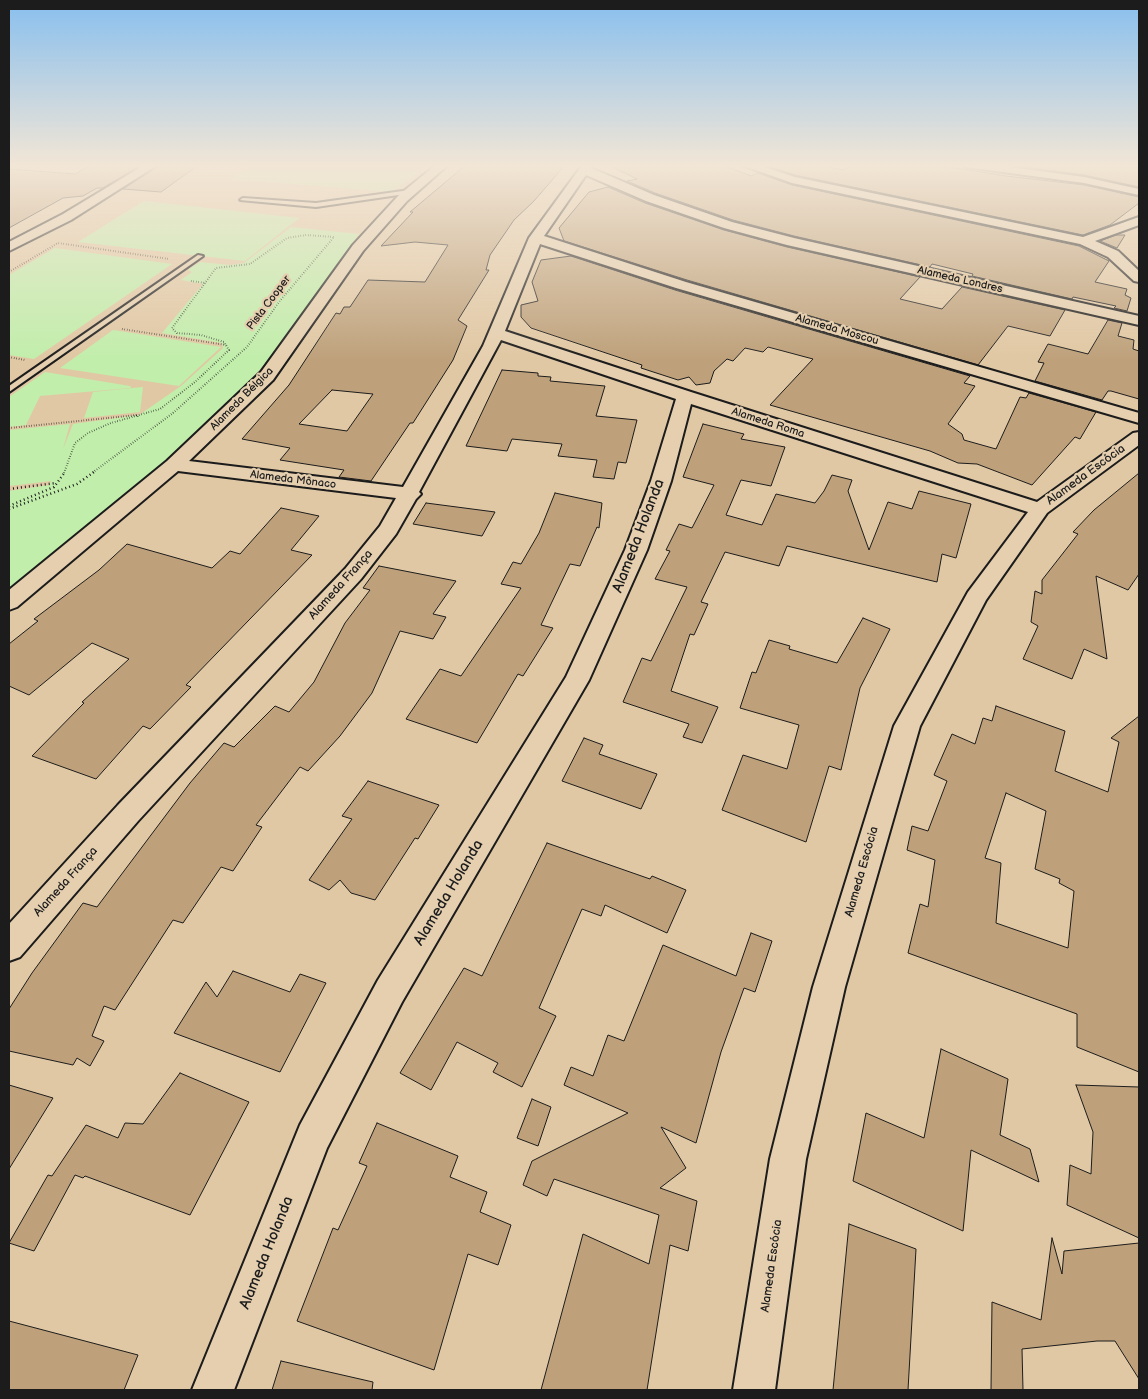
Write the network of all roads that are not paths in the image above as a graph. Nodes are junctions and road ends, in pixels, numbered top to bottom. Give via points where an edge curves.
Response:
1 (43, 229) edge
2 (375, 229) edge
3 (542, 229) edge
4 (743, 229) edge
5 (1028, 229) edge
6 (1112, 229) edge
7 (536, 238) junction
8 (1084, 241) junction
9 (9, 247) edge
10 (200, 256) dead end
11 (1139, 278) edge
12 (1139, 320) edge
13 (497, 333) junction
14 (9, 390) edge
15 (685, 396) junction
16 (1139, 418) edge
17 (1139, 437) edge
18 (174, 465) junction
19 (411, 494) junction
20 (1040, 509) junction
21 (9, 602) edge
22 (9, 946) edge
23 (213, 1390) edge
24 (754, 1390) edge

1 - 9 street
2 - 18 street, Alameda Bélgica via 358,248 267,376
3 - 7 street, Alameda França
4 - 12 street, Alameda Londres
5 - 8 street
6 - 8 street
7 - 13 street, Alameda França
7 - 16 street, Alameda Moscou via 681,285
8 - 11 street via 1113,254
10 - 14 lane
13 - 15 street, Alameda Roma
13 - 19 street, Alameda França
15 - 20 street, Alameda Roma
15 - 23 street, Alameda Holanda via 661,481 636,550 577,680 390,992 313,1138
17 - 20 street, Alameda Escócia
18 - 19 street, Alameda Mônaco
18 - 21 street, Alameda Bélgica
19 - 22 street, Alameda França via 389,529 353,574 128,813
20 - 24 street, Alameda Escócia via 976,597 907,726 829,987 788,1159

